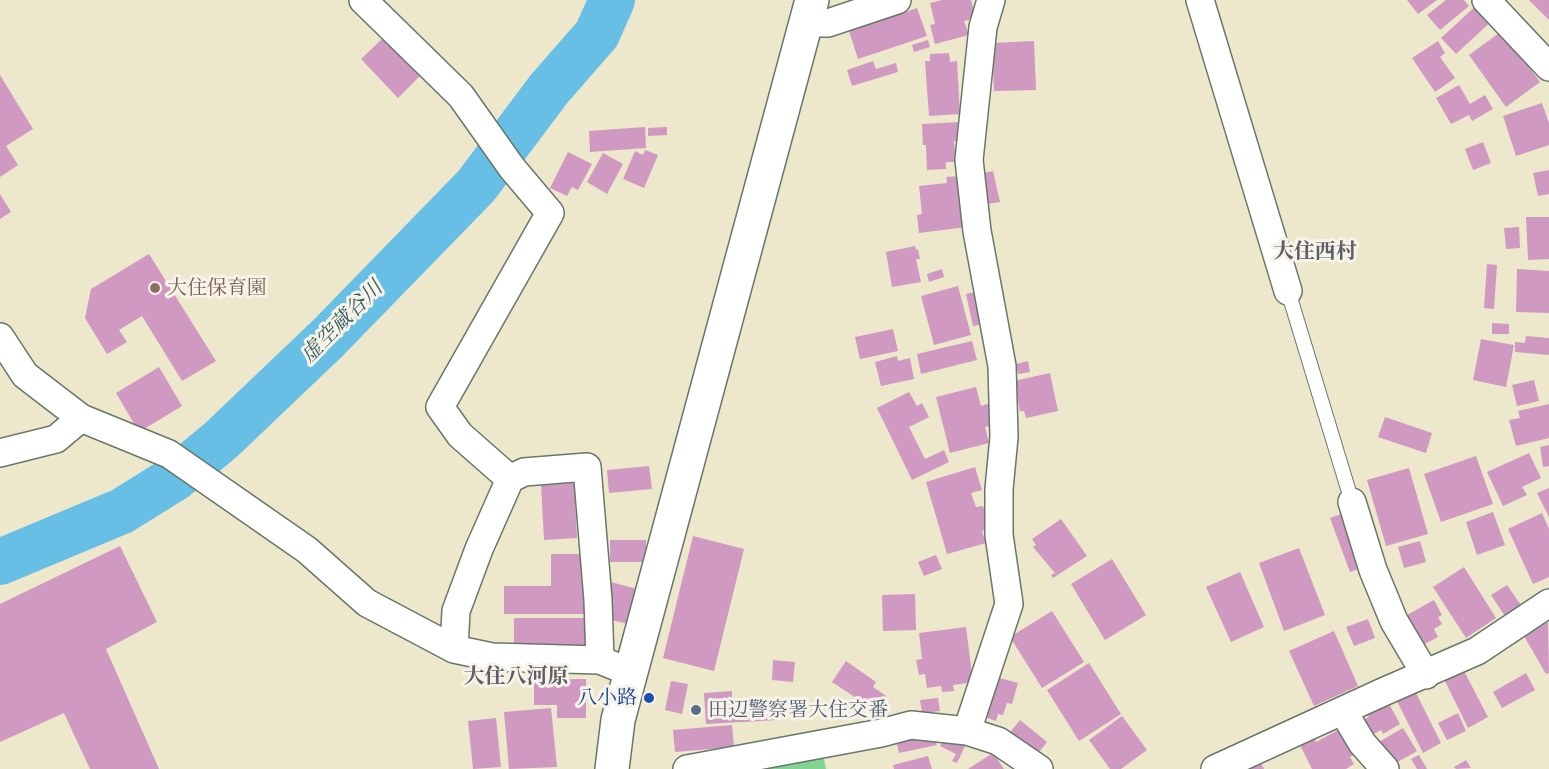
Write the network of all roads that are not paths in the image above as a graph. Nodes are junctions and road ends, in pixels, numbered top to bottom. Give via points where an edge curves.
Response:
1 (363, 0) edge
2 (897, 0) edge
3 (991, 0) edge
4 (1200, 0) edge
5 (1486, 0) edge
6 (809, 12) edge
7 (1549, 67) edge
8 (1288, 291) joint
9 (0, 337) edge
10 (81, 418) junction
11 (0, 453) edge
12 (510, 478) junction
13 (1352, 502) joint
14 (1549, 603) edge
15 (454, 649) junction
16 (600, 660) junction
17 (632, 673) junction
18 (1426, 675) junction
19 (1343, 711) junction
20 (967, 731) junction
21 (612, 769) edge
22 (687, 769) edge
23 (1039, 769) edge
24 (1215, 769) edge
25 (1385, 769) edge

1 - 12 street via 461,96 550,213 440,407 460,435
2 - 6 street via 828,24
3 - 20 street via 983,27 969,160 977,231 1002,366 1004,437 999,535 1009,604
4 - 8 street
5 - 7 street
6 - 17 street
8 - 13 lane
9 - 10 street via 25,375
10 - 11 street via 56,439
10 - 15 street via 169,454 307,550 367,603
12 - 15 street via 456,611
12 - 16 street via 524,472 587,467
13 - 18 street via 1394,621
14 - 18 street via 1477,651
15 - 16 street via 492,657
16 - 17 street
17 - 21 street via 618,720
18 - 19 street
19 - 24 street
19 - 25 street
20 - 22 street via 910,725
20 - 23 street via 998,741

